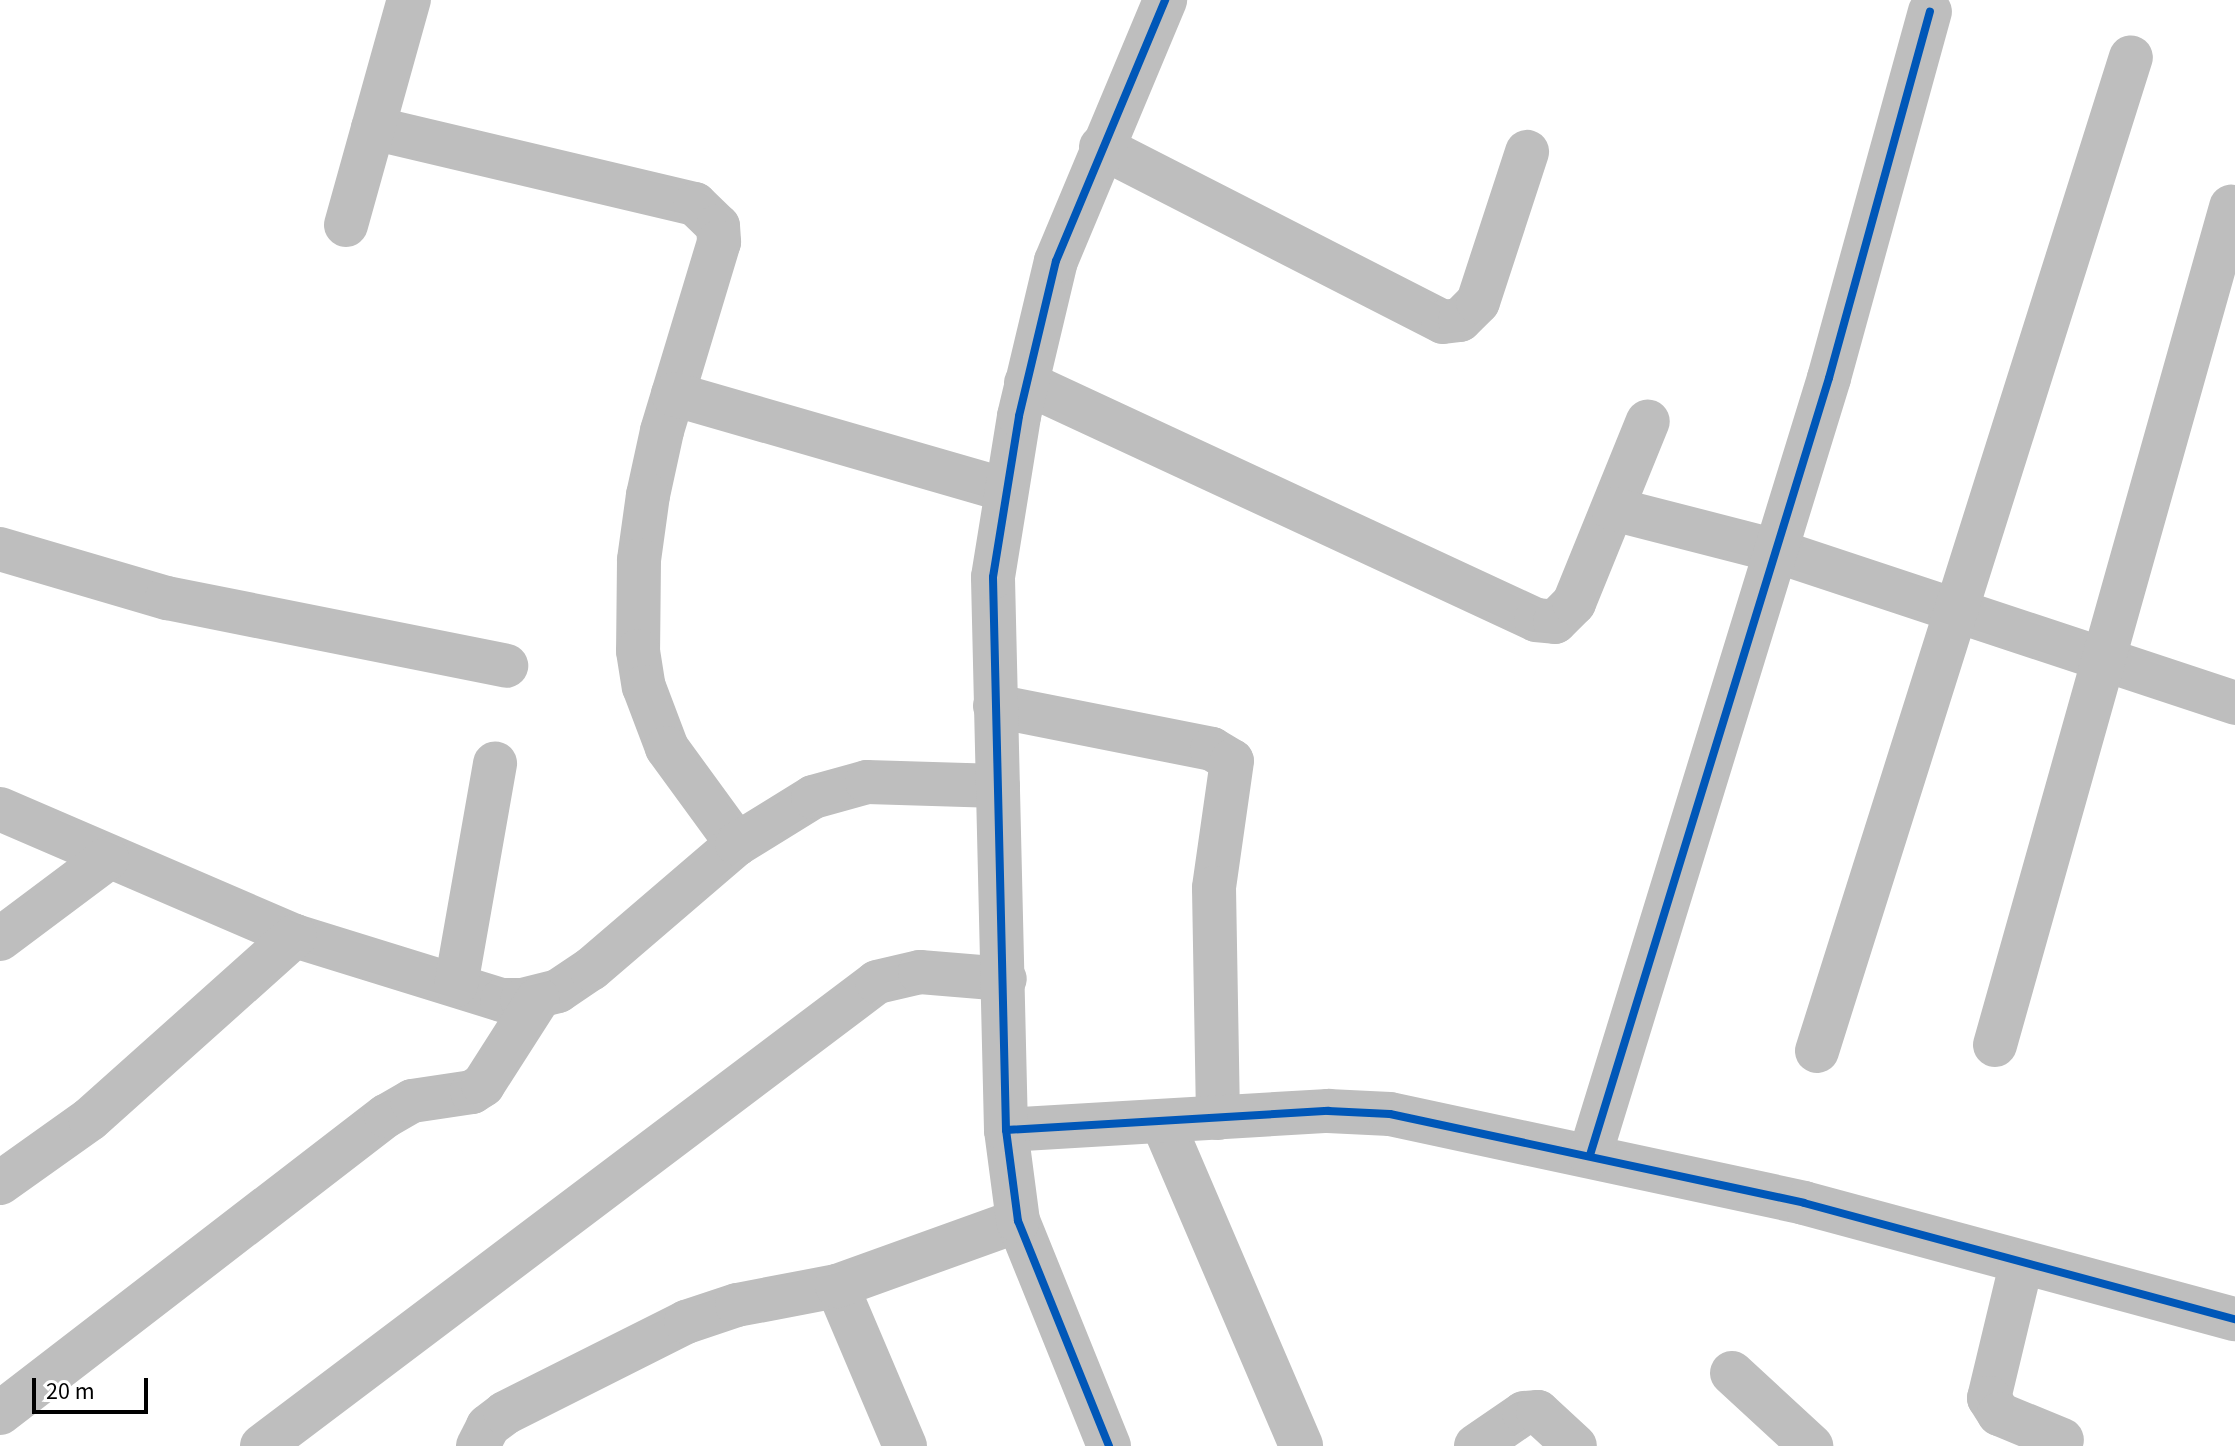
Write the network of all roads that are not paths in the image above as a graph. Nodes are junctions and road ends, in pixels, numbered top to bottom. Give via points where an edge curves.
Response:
1 (409, 0) edge
2 (1165, 0) edge
3 (1930, 12) dead end
4 (2131, 57) dead end
5 (373, 128) junction
6 (1101, 147) junction
7 (1527, 152) dead end
8 (2231, 207) dead end
9 (346, 225) dead end
10 (1026, 383) junction
11 (673, 394) junction
12 (1648, 421) dead end
13 (1005, 490) junction
14 (1613, 509) junction
15 (0, 549) edge
16 (1776, 551) junction
17 (1956, 614) junction
18 (2106, 662) junction
19 (506, 666) dead end
20 (2235, 703) edge
21 (995, 706) junction
22 (495, 763) dead end
23 (998, 786) junction
24 (0, 809) edge
25 (737, 844) junction
26 (107, 859) junction
27 (295, 936) junction
28 (0, 939) edge
29 (1005, 979) junction
30 (456, 985) junction
31 (538, 999) junction
32 (1995, 1045) dead end
33 (1817, 1051) dead end
34 (1218, 1118) junction
35 (1162, 1121) junction
36 (1006, 1130) junction
37 (1590, 1155) junction
38 (0, 1183) edge
39 (1018, 1221) junction
40 (2021, 1265) junction
41 (837, 1286) junction
42 (2235, 1319) edge
43 (1732, 1373) dead end
44 (0, 1413) edge
45 (2062, 1440) dead end
46 (262, 1446) edge
47 (478, 1446) edge
48 (905, 1446) edge
49 (1109, 1446) edge
50 (1301, 1446) edge
51 (1476, 1446) edge
52 (1575, 1446) edge
53 (1811, 1446) edge

1 - 5 street
2 - 6 street
3 - 16 street
4 - 17 street
5 - 9 street
5 - 11 street via 695,204 708,213 718,226 719,242
6 - 7 street via 1443,322 1460,320 1478,302
6 - 10 street via 1056,261
8 - 18 street
10 - 13 street
10 - 14 street via 1536,620 1555,622 1568,613
11 - 13 street
11 - 25 street via 642,534 638,651 644,687 667,748
12 - 14 street
13 - 21 street via 993,577
14 - 16 street
15 - 19 street via 167,598
16 - 17 street
16 - 37 street
17 - 18 street
17 - 33 street
18 - 20 street
18 - 32 street
21 - 23 street
21 - 34 street via 1212,749 1232,761 1214,888
22 - 30 street
23 - 25 street via 867,782 836,787
23 - 29 street
24 - 26 street
25 - 31 street via 591,969
26 - 27 street
26 - 28 street
27 - 30 street
27 - 38 street via 100,1110
29 - 36 street
29 - 46 street via 900,973 870,987
30 - 31 street via 502,1000
31 - 44 street via 483,1085 472,1092 412,1101 386,1116
34 - 35 street
34 - 37 street via 1328,1111 1390,1114
35 - 36 street
35 - 50 street
36 - 39 street
37 - 40 street via 1804,1203
39 - 41 street
39 - 49 street
40 - 42 street
40 - 45 street via 1989,1398 1999,1414
41 - 47 street via 737,1305 646,1339 505,1413 488,1426
41 - 48 street
43 - 53 street
51 - 52 street via 1524,1413 1538,1412

